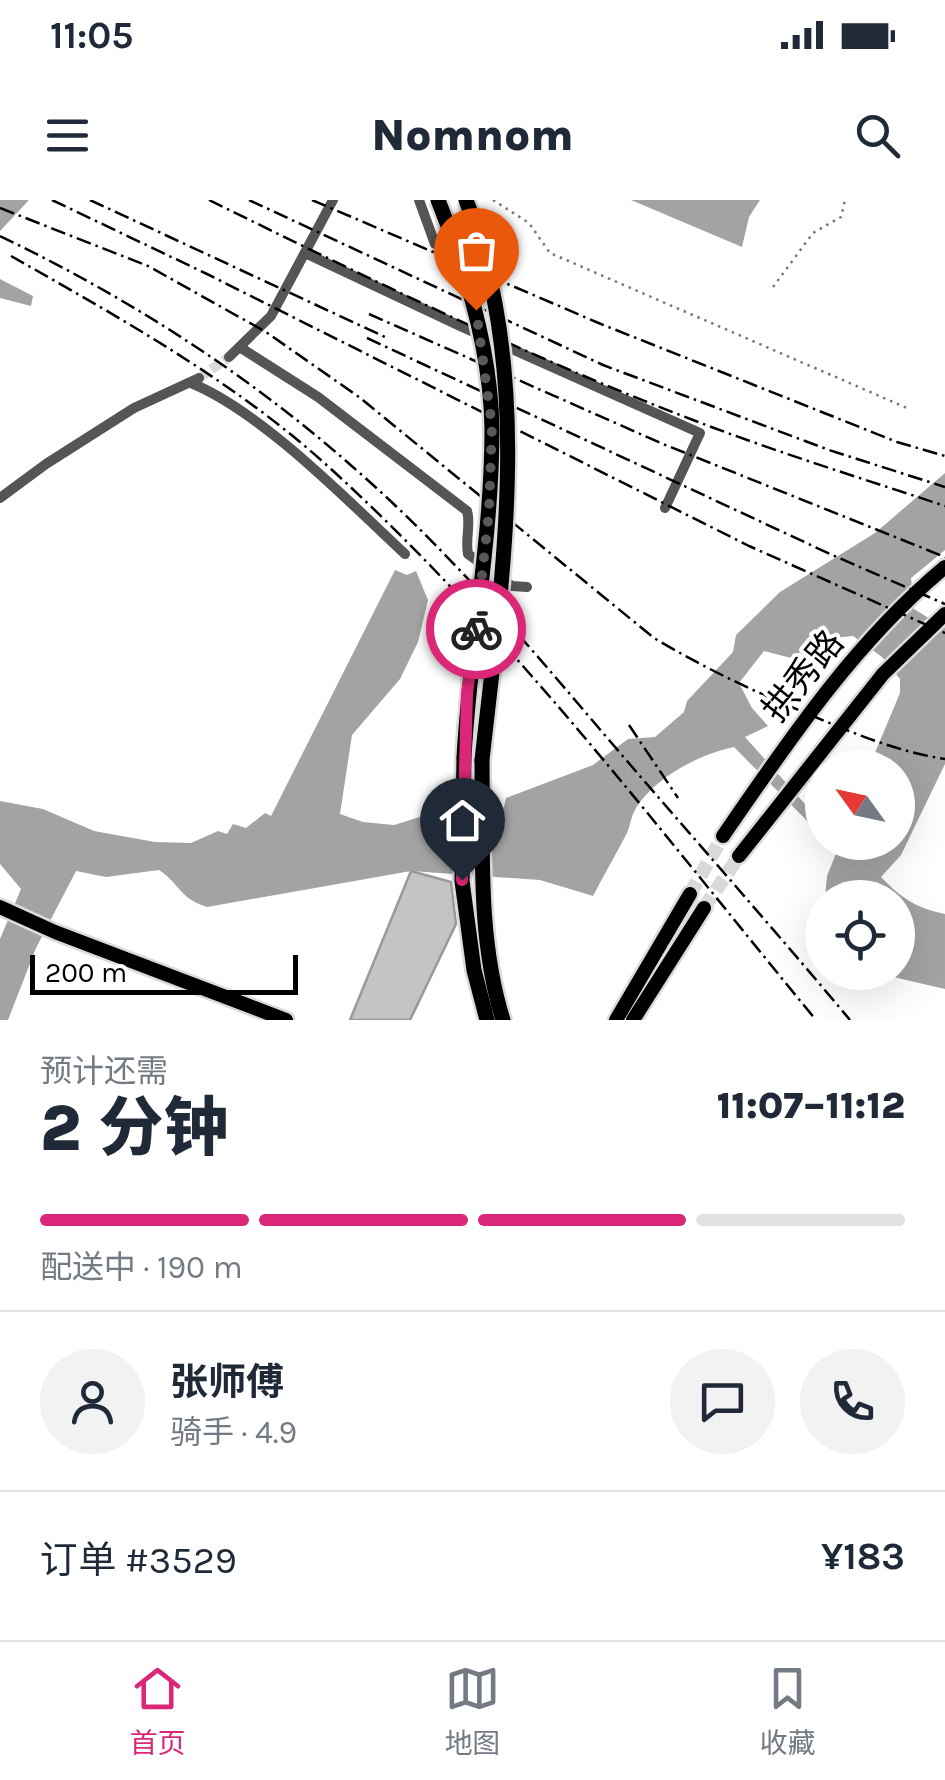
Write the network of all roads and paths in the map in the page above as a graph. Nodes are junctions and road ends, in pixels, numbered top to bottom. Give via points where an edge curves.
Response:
1 (333, 200) edge
2 (420, 200) edge
3 (438, 200) edge
4 (466, 200) edge
5 (493, 200) edge
6 (845, 200) edge
7 (435, 244) dead end
8 (305, 253) junction
9 (773, 288) dead end
10 (242, 348) junction
11 (229, 357) tunnel mouth
12 (907, 408) dead end
13 (0, 498) edge
14 (665, 508) dead end
15 (406, 554) dead end
16 (940, 571) edge
17 (526, 587) dead end
18 (945, 614) edge
19 (723, 836) tunnel mouth
20 (738, 856) tunnel mouth
21 (690, 894) tunnel mouth
22 (1, 908) edge
23 (704, 908) tunnel mouth
24 (286, 1020) edge
25 (487, 1020) edge
26 (503, 1020) edge
27 (616, 1020) edge
28 (633, 1020) edge

1 - 8 street
2 - 7 street
3 - 25 highway, bridge via 476,310 492,426 489,512 467,693 462,880
4 - 26 highway, bridge via 498,322 506,384 508,487 482,760 483,892
5 - 12 path via 529,223 550,253
6 - 9 path via 841,217 814,233
8 - 10 street via 271,316
8 - 14 street via 700,433
10 - 11 street
10 - 17 street via 467,511 468,554 512,586
13 - 15 street via 134,408 195,381 277,439
16 - 19 main road, 拱秀路 via 859,653
18 - 20 main road, 拱秀路 via 884,674
21 - 27 main road
22 - 24 main road
23 - 28 main road

